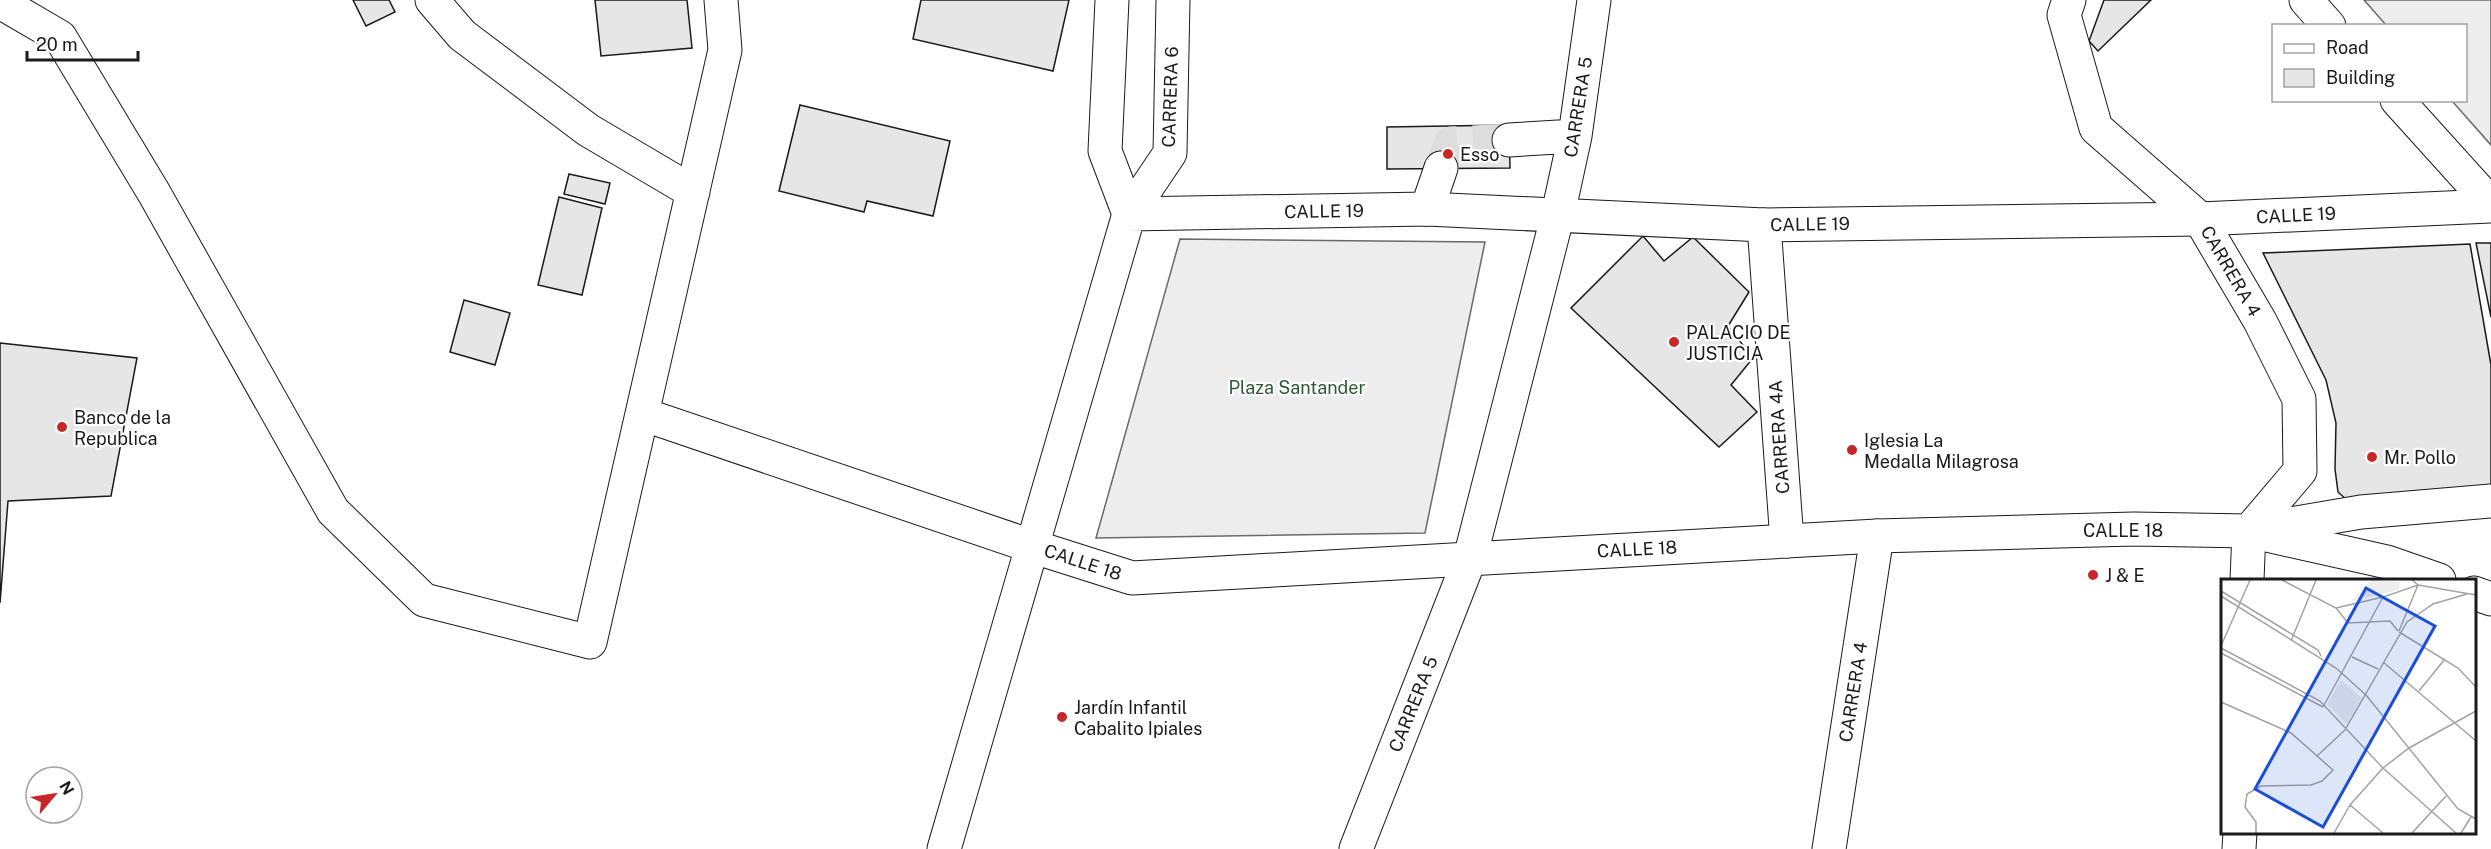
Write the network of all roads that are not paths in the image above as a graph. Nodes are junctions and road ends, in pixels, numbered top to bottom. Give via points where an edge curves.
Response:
1 (432, 0) edge
2 (721, 0) edge
3 (1112, 0) edge
4 (1173, 0) edge
5 (1594, 0) edge
6 (2069, 0) edge
7 (2307, 0) edge
8 (0, 3) edge
9 (2327, 24) edge
10 (2399, 102) edge
11 (1575, 136) junction
12 (1509, 140) tunnel mouth
13 (1442, 168) tunnel mouth
14 (693, 192) junction
15 (2491, 205) edge
16 (1427, 209) junction
17 (1129, 214) junction
18 (1558, 214) junction
19 (2200, 219) junction
20 (1764, 225) junction
21 (642, 414) junction
22 (2491, 501) edge
23 (2249, 531) junction
24 (1877, 536) junction
25 (1787, 541) junction
26 (1031, 546) junction
27 (1470, 558) junction
28 (2247, 579) edge
29 (2436, 579) edge
30 (2476, 593) edge
31 (2491, 599) edge
32 (2240, 834) edge
33 (944, 849) edge
34 (1356, 849) edge
35 (1828, 849) edge
36 (2239, 849) edge

1 - 14 street via 462,35 588,130
2 - 14 street via 725,50
3 - 17 street via 1105,151
4 - 17 street, CARRERA 6 via 1170,153
5 - 11 street, CARRERA 5
6 - 19 street, CARRERA 4 via 2064,15 2096,128
7 - 9 street
8 - 21 street via 60,37 154,193 333,511 424,600 590,642
10 - 15 street
11 - 12 street
11 - 18 street, CARRERA 5
13 - 16 street
14 - 21 street
15 - 19 street, CALLE 19
16 - 17 street, CALLE 19
16 - 18 street, CALLE 19
17 - 26 street, CARRERA 6
18 - 20 street, CALLE 19
18 - 27 street, CARRERA 5
19 - 20 street, CALLE 19
19 - 23 street, CARRERA 4 via 2260,321 2299,399 2300,471
20 - 25 street, CARRERA 4A
21 - 26 street, CALLE 18
22 - 23 street, CALLE 18 via 2361,512
23 - 24 street, CALLE 18 via 2134,529
23 - 28 street
23 - 29 street, CALLE 18 via 2387,562
24 - 25 street, CALLE 18
24 - 35 street, CARRERA 4
25 - 27 street, CALLE 18
26 - 27 street, CALLE 18 via 1132,578
26 - 33 street, CARRERA 6
27 - 34 street, CARRERA 5
30 - 31 street
32 - 36 street

